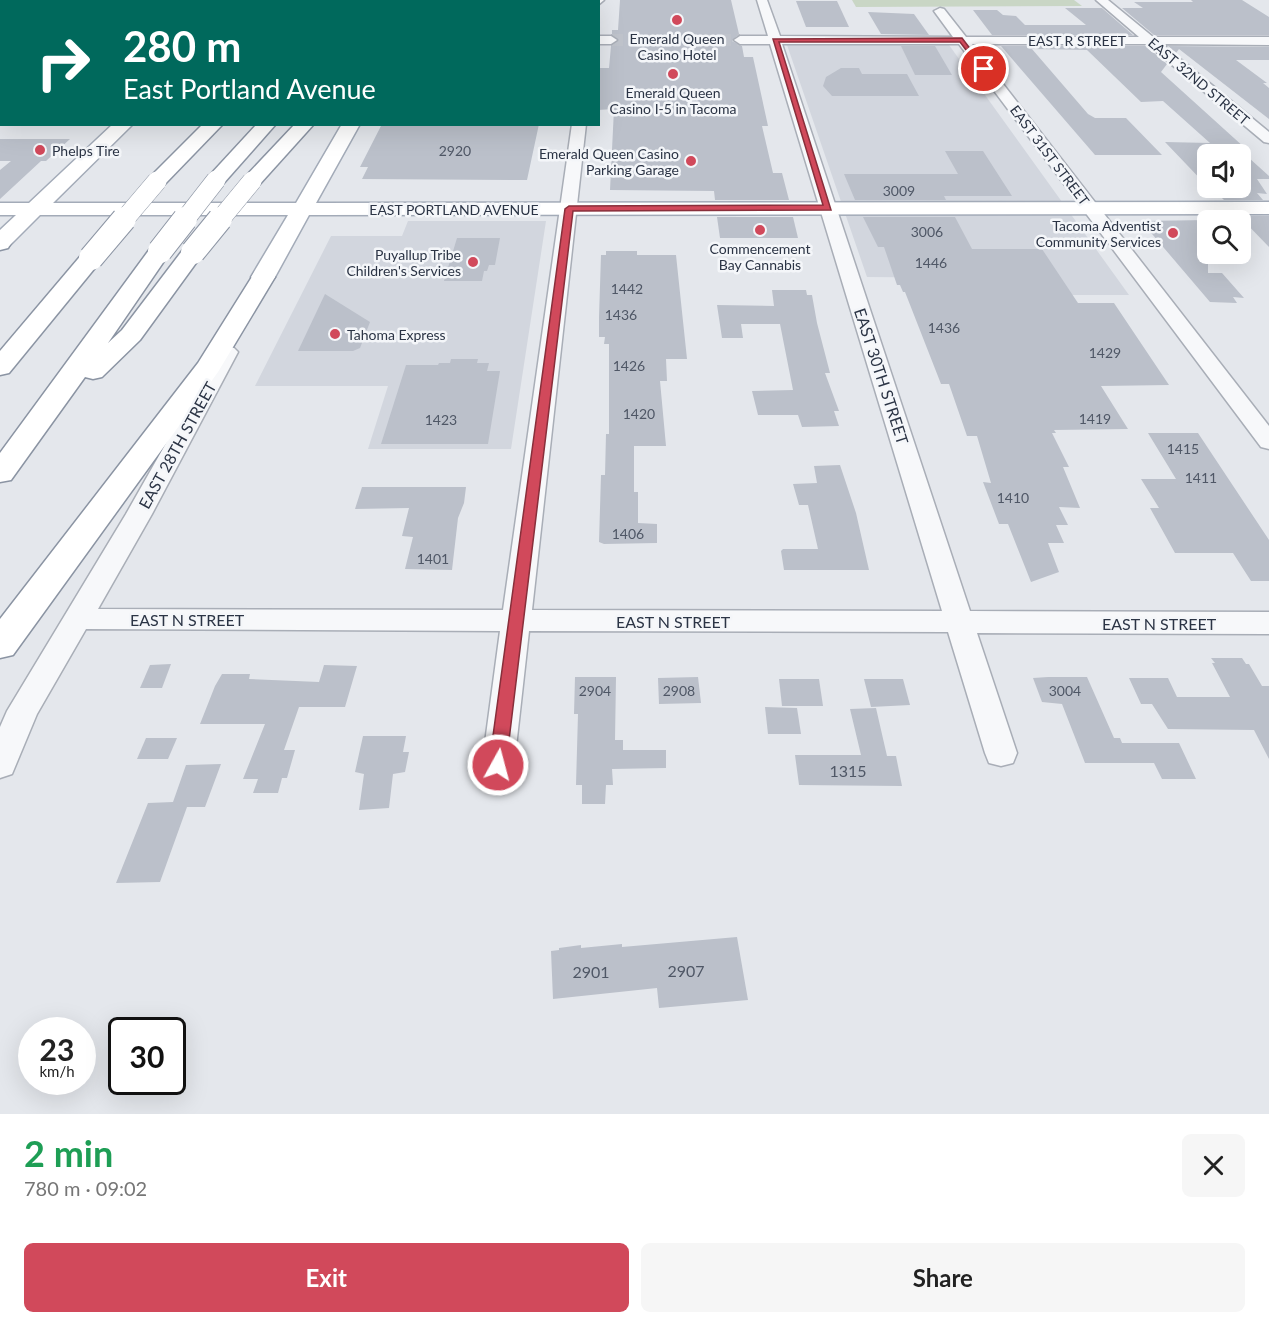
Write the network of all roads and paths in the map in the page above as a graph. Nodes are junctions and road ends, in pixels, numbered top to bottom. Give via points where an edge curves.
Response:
1 (762, 0) edge
2 (1101, 0) edge
3 (940, 11) dead end
4 (740, 40) tunnel mouth
5 (775, 40) junction
6 (962, 40) junction
7 (1150, 40) junction
8 (1269, 40) edge
9 (122, 126) edge
10 (203, 126) edge
11 (212, 126) edge
12 (265, 126) edge
13 (303, 126) edge
14 (350, 126) edge
15 (579, 126) edge
16 (1269, 139) edge
17 (321, 175) junction
18 (157, 181) junction
19 (1090, 207) junction
20 (36, 208) junction
21 (828, 208) junction
22 (1269, 208) edge
23 (0, 209) edge
24 (301, 209) junction
25 (569, 209) junction
26 (390, 210) junction
27 (0, 242) edge
28 (268, 270) junction
29 (0, 367) edge
30 (38, 424) junction
31 (1269, 442) edge
32 (0, 473) edge
33 (77, 619) junction
34 (516, 621) junction
35 (959, 622) junction
36 (1269, 623) edge
37 (0, 645) edge
38 (1000, 753) dead end
39 (0, 764) edge
40 (498, 765) dead end

1 - 5 street, EAST 30TH STREET
2 - 7 street, EAST 32ND STREET
3 - 6 street, EAST 31ST STREET
4 - 5 street, EAST R STREET
5 - 6 street, EAST R STREET
5 - 21 street, EAST 30TH STREET
6 - 7 street, EAST R STREET
6 - 19 street, EAST 31ST STREET
7 - 8 street, EAST R STREET
7 - 16 street, EAST 32ND STREET
9 - 20 main road
10 - 18 main road
11 - 18 main road
12 - 30 main road, bridge via 160,251
13 - 30 main road, bridge via 193,252 131,335
14 - 17 main road, EAST 28TH STREET
15 - 25 street
17 - 24 main road, EAST 28TH STREET
17 - 26 main road via 334,193
18 - 29 main road, bridge
19 - 21 main road, EAST PORTLAND AVENUE
19 - 22 main road, EAST PORTLAND AVENUE
19 - 31 street, EAST 31ST STREET
20 - 23 main road, EAST PORTLAND AVENUE
20 - 24 main road, EAST PORTLAND AVENUE
20 - 27 main road
21 - 25 main road, EAST PORTLAND AVENUE
21 - 35 street, EAST 30TH STREET
24 - 26 main road, EAST PORTLAND AVENUE
24 - 28 main road, EAST 28TH STREET
25 - 26 main road, EAST PORTLAND AVENUE
25 - 34 street
26 - 28 main road via 316,228 301,237
28 - 33 street, EAST 28TH STREET via 223,361
28 - 37 main road via 209,366
30 - 32 main road
33 - 34 street, EAST N STREET
33 - 39 street, EAST 28TH STREET via 23,711
34 - 35 street, EAST N STREET
34 - 40 street
35 - 36 street, EAST N STREET
35 - 38 street, EAST 30TH STREET

